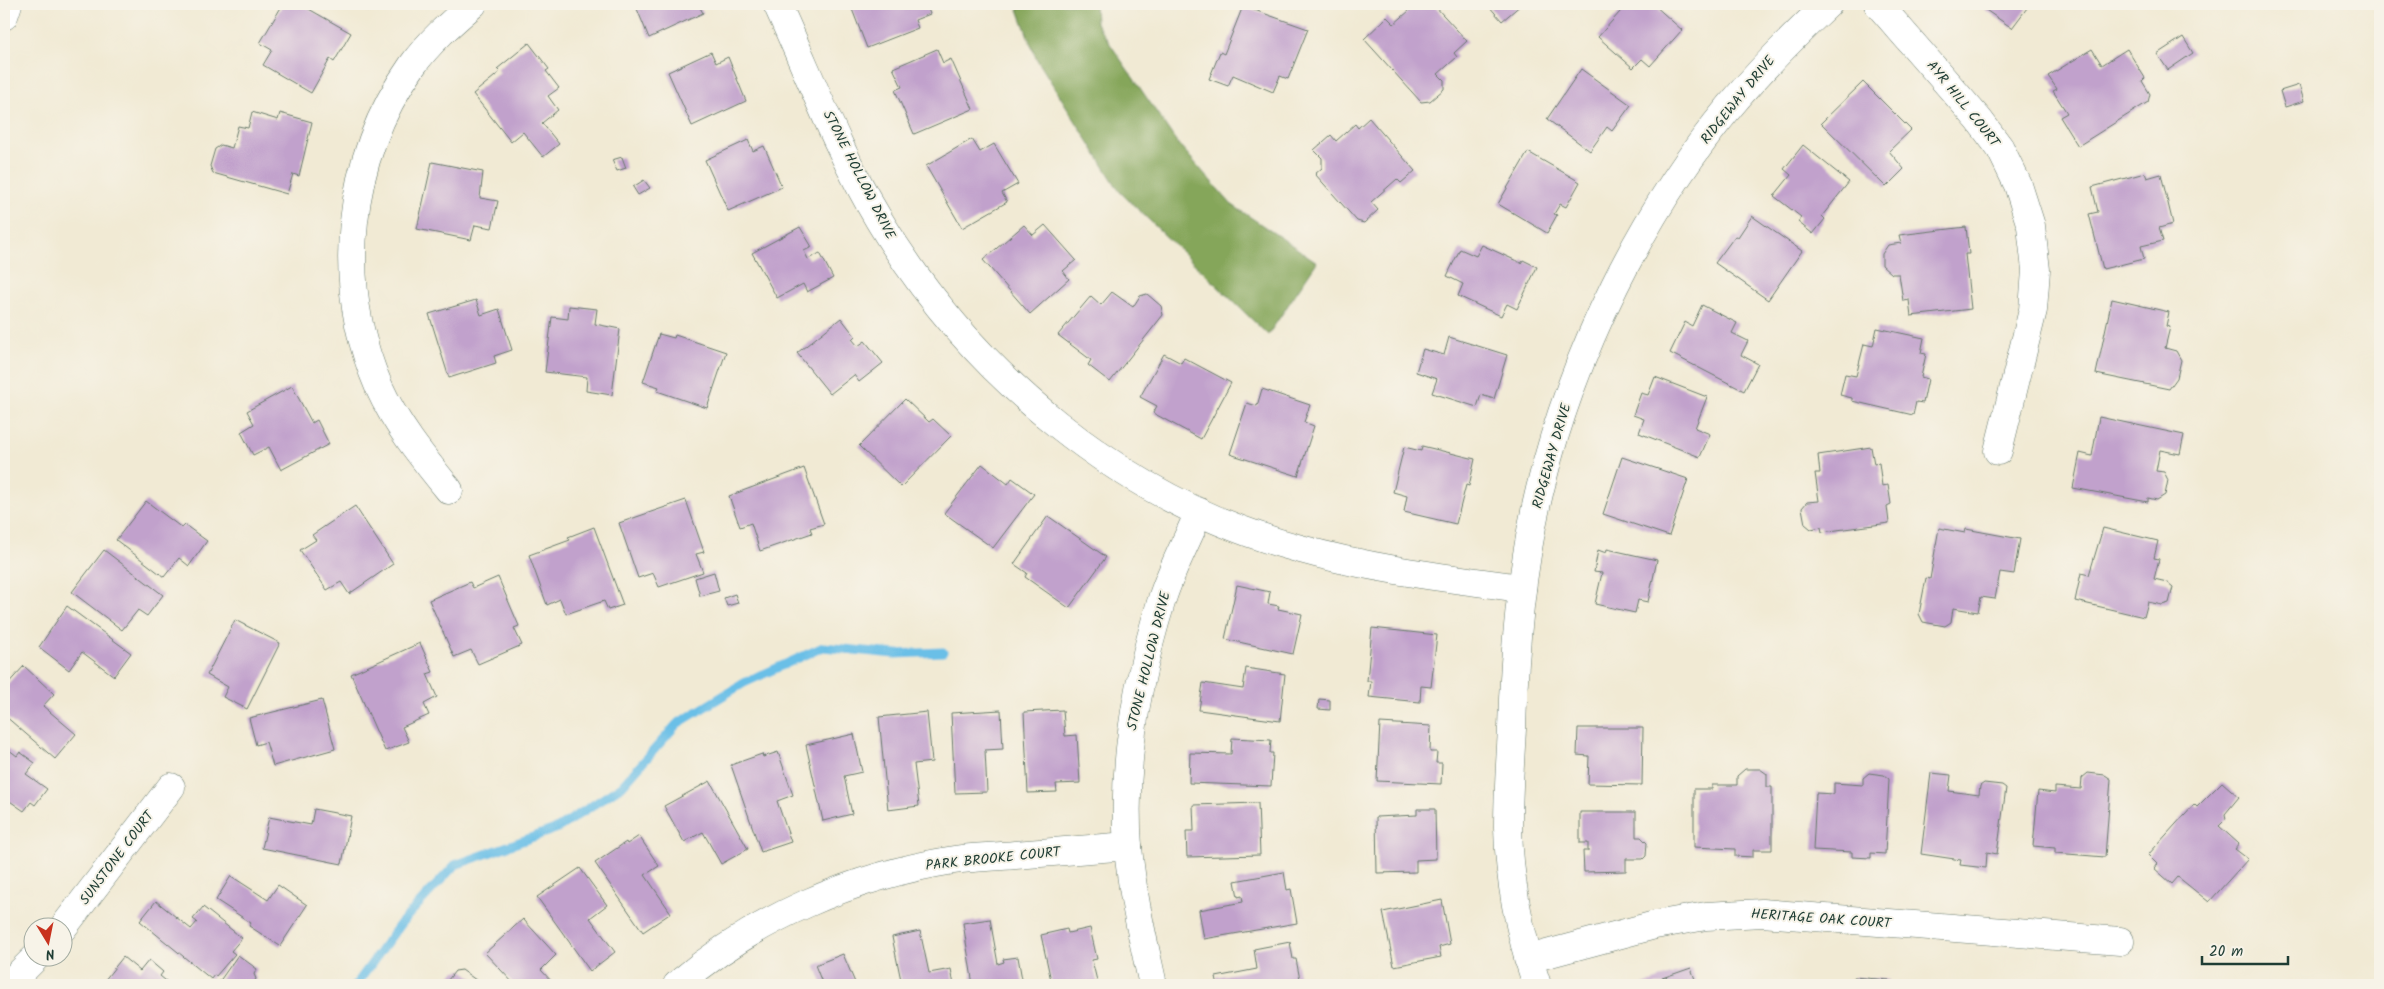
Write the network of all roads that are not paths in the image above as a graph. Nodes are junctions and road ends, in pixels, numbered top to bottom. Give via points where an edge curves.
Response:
1 (8, 4) edge
2 (473, 4) edge
3 (777, 4) edge
4 (1828, 4) edge
5 (1878, 4) edge
6 (4, 16) edge
7 (1998, 451) dead end
8 (449, 490) dead end
9 (1199, 512) junction
10 (1522, 588) junction
11 (171, 787) dead end
12 (1128, 846) junction
13 (72, 916) edge
14 (2120, 942) dead end
15 (1528, 959) junction
16 (27, 966) edge
17 (8, 985) edge
18 (677, 985) edge
19 (1153, 985) edge
20 (1537, 985) edge

1 - 6 street
2 - 8 street via 441,32 412,66 386,109 367,156 357,194 352,239 353,289 362,339 380,387 400,426
3 - 9 street, STONE HOLLOW DRIVE via 843,151 878,219 912,272 959,331 1012,386 1070,434 1133,476
4 - 10 street, RIDGEWAY DRIVE via 1777,53 1729,107 1677,179 1632,252 1594,330 1563,413 1540,489
5 - 7 street, AYR HILL COURT via 2000,148 2018,184 2031,226 2036,270 2032,310
9 - 10 street, STONE HOLLOW DRIVE via 1294,548 1374,567
9 - 12 street, STONE HOLLOW DRIVE via 1162,598 1132,718 1127,780
10 - 15 street, RIDGEWAY DRIVE via 1514,664 1508,828 1513,887
11 - 13 street, SUNSTONE COURT
12 - 18 street, PARK BROOKE COURT via 956,860 901,870 849,886 789,911 734,943
12 - 19 street, STONE HOLLOW DRIVE
14 - 15 street, HERITAGE OAK COURT via 1762,913 1706,916 1655,926
15 - 20 street, RIDGEWAY DRIVE
16 - 17 street

